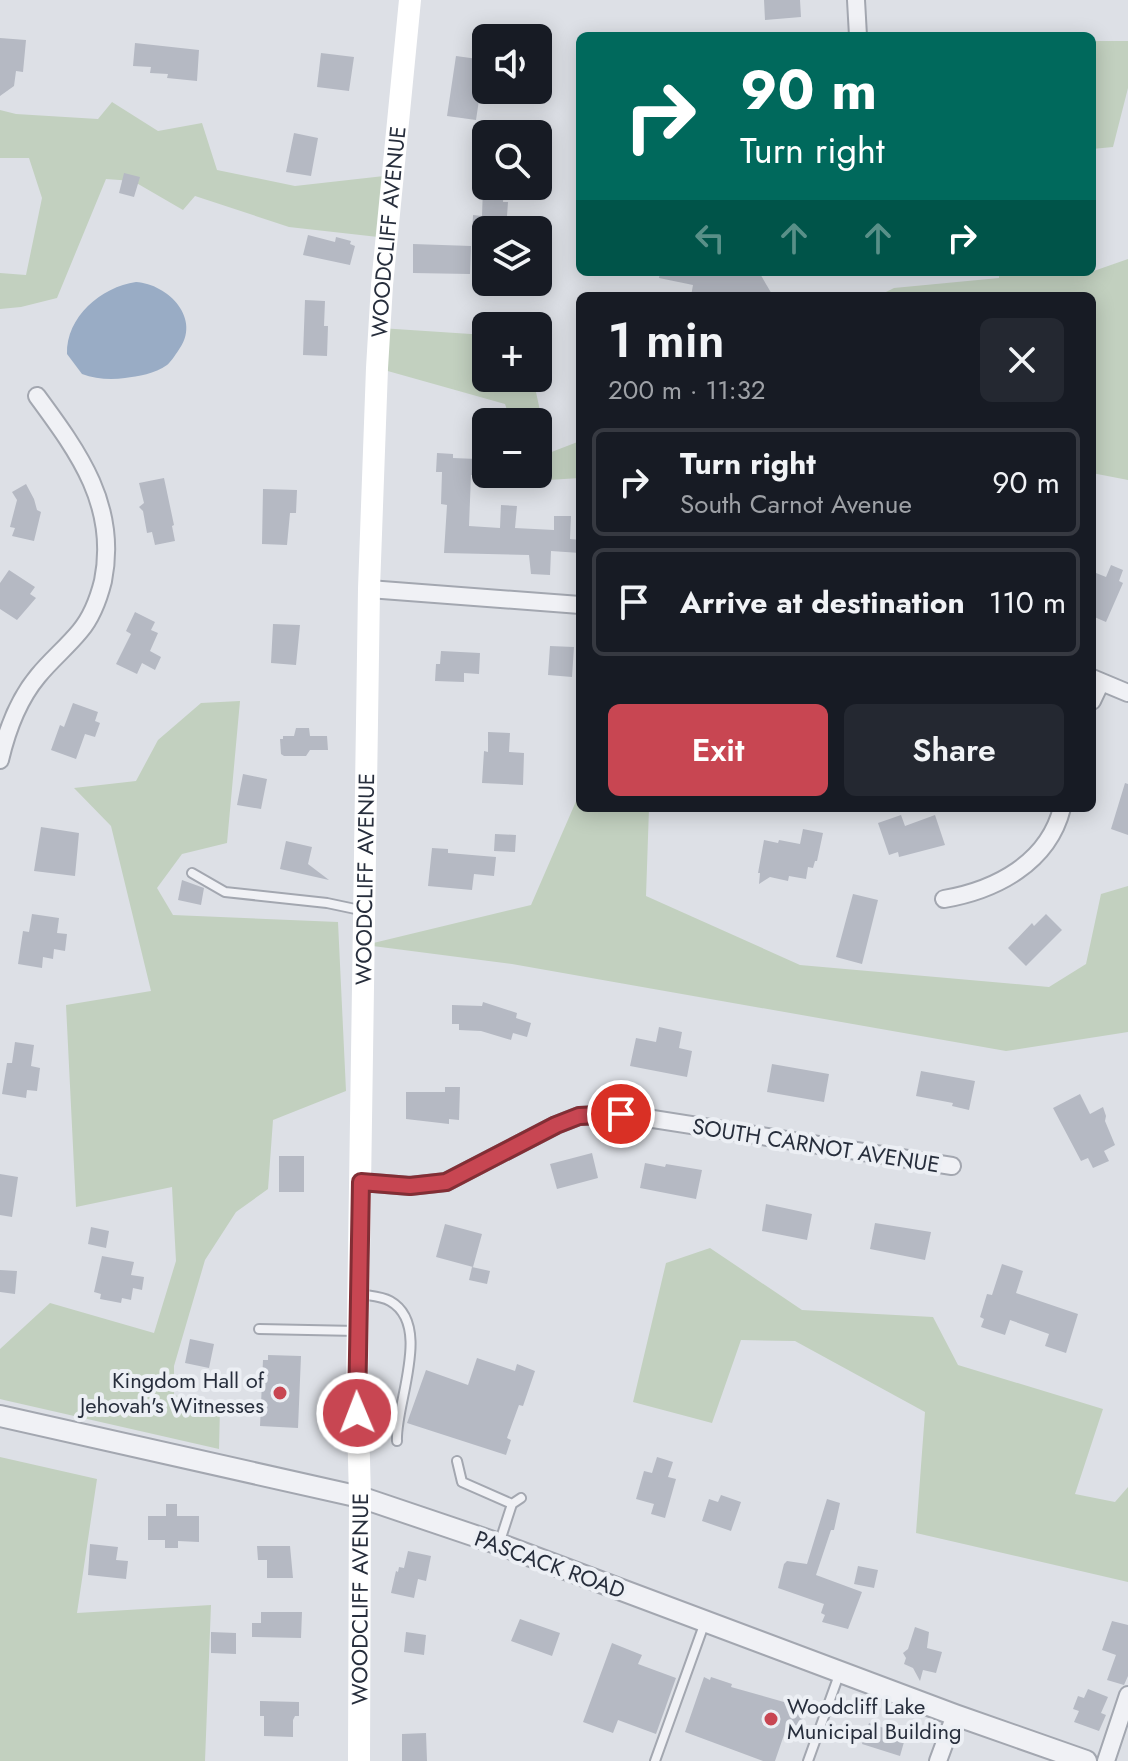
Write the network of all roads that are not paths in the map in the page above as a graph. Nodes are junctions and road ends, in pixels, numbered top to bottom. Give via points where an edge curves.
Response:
1 (410, 0) edge
2 (856, 0) edge
3 (858, 32) edge
4 (37, 396) dead end
5 (369, 589) junction
6 (576, 605) edge
7 (1096, 680) edge
8 (1128, 693) edge
9 (0, 760) edge
10 (1060, 812) edge
11 (192, 873) dead end
12 (944, 899) dead end
13 (365, 911) junction
14 (952, 1166) dead end
15 (361, 1182) junction
16 (359, 1294) junction
17 (259, 1329) dead end
18 (358, 1331) junction
19 (0, 1416) edge
20 (397, 1441) dead end
21 (457, 1461) dead end
22 (360, 1497) junction
23 (521, 1498) dead end
24 (512, 1504) junction
25 (499, 1544) junction
26 (705, 1622) junction
27 (840, 1672) junction
28 (1128, 1695) edge
29 (955, 1715) junction
30 (359, 1761) edge
31 (655, 1761) edge
32 (808, 1761) edge
33 (938, 1761) edge
34 (1086, 1761) edge
35 (1106, 1761) edge

1 - 5 main road, WOODCLIFF AVENUE via 382,285
2 - 3 street
4 - 9 street via 97,491 104,517 105,566 100,592 82,629 22,700
5 - 6 street
5 - 13 main road, WOODCLIFF AVENUE
7 - 8 street
10 - 12 street via 1051,835 1022,869 982,890
11 - 13 lane via 225,892
13 - 15 main road, WOODCLIFF AVENUE
14 - 15 street, SOUTH CARNOT AVENUE via 621,1114 579,1116 446,1182
15 - 16 main road, WOODCLIFF AVENUE
16 - 18 main road, WOODCLIFF AVENUE
16 - 20 lane via 392,1301 409,1328 411,1358
17 - 18 lane
18 - 22 main road, WOODCLIFF AVENUE
19 - 22 street, PASCACK ROAD
21 - 24 lane via 462,1482
22 - 25 street, PASCACK ROAD
22 - 30 main road, WOODCLIFF AVENUE
23 - 24 lane
24 - 25 lane
25 - 26 street, PASCACK ROAD
26 - 27 street, PASCACK ROAD
26 - 31 lane
27 - 29 street, PASCACK ROAD
27 - 32 lane
28 - 35 street
29 - 33 street
29 - 34 street, PASCACK ROAD

